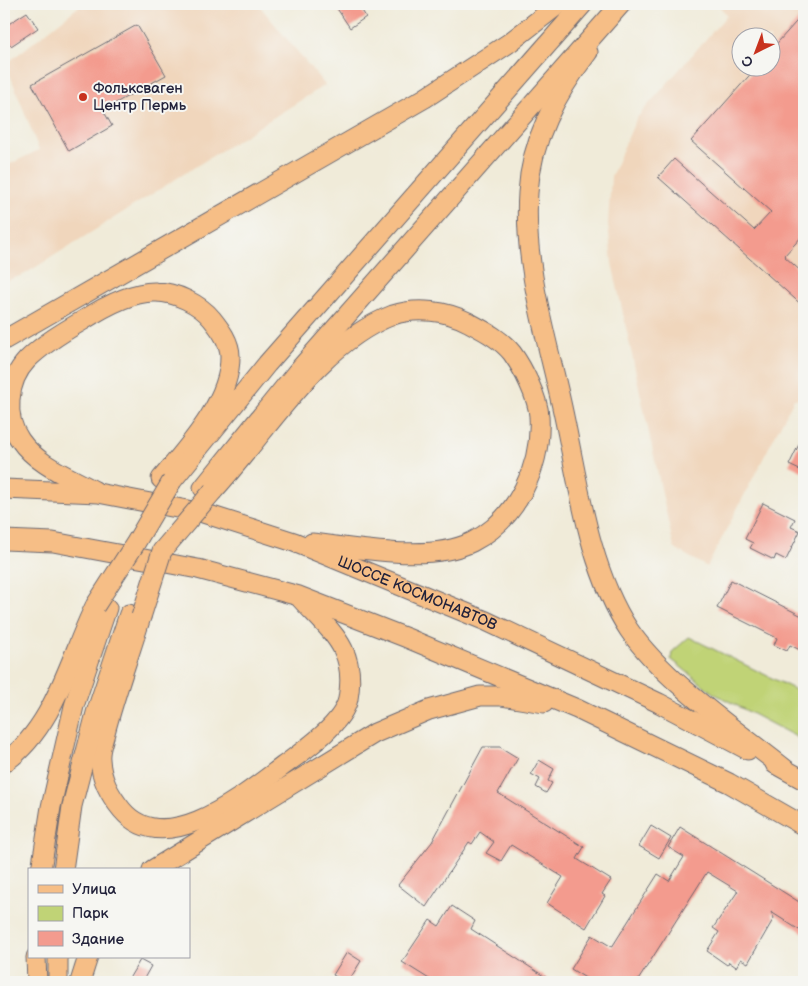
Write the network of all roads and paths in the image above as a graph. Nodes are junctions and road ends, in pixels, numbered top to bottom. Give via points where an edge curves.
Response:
1 (559, 4) edge
2 (583, 4) edge
3 (622, 4) edge
4 (4, 340) edge
5 (167, 480) junction
6 (4, 489) edge
7 (208, 490) junction
8 (98, 493) junction
9 (4, 540) edge
10 (294, 542) junction
11 (299, 596) junction
12 (101, 607) junction
13 (135, 616) junction
14 (577, 708) junction
15 (4, 763) edge
16 (785, 769) junction
17 (804, 780) edge
18 (804, 826) edge
19 (41, 868) edge
20 (62, 868) edge
21 (155, 868) edge
22 (36, 958) edge
23 (58, 958) edge
24 (88, 958) edge
25 (37, 982) edge
26 (58, 982) edge
27 (80, 982) edge

1 - 4 main road via 509,44 425,98
2 - 5 main road
3 - 7 main road via 296,373
3 - 16 main road via 557,97 541,131 528,193 530,255 540,306 592,541 615,607 630,631 662,667
5 - 8 main road via 213,410 226,384 230,355 222,331 205,311 178,296 155,292 106,306 52,339 26,361 14,382 9,404 12,426 21,441 38,459
5 - 12 main road, bridge
6 - 8 main road, ШОССЕ КОСМОНАВТОВ
7 - 10 main road via 324,361 355,336 394,315 424,311 452,314 486,331 511,352 528,381 539,414 538,445 532,474 521,494 496,525 472,542 442,550 407,552
7 - 13 main road, bridge via 162,551
8 - 10 main road, ШОССЕ КОСМОНАВТОВ via 203,513
9 - 11 main road via 53,542 198,569
10 - 16 main road, ШОССЕ КОСМОНАВТОВ via 486,621 659,703
11 - 13 main road via 346,650 350,669 348,702 317,740 262,782 202,820 174,829 149,829 128,818 103,781 100,757
11 - 14 main road
12 - 15 main road via 47,715 20,751
12 - 19 main road via 74,706 51,807
13 - 20 main road via 96,713 72,806
14 - 18 main road via 721,779
14 - 21 main road via 501,696 480,696 429,710 375,733
16 - 17 main road, ШОССЕ КОСМОНАВТОВ
22 - 25 main road
23 - 26 main road
24 - 27 main road

